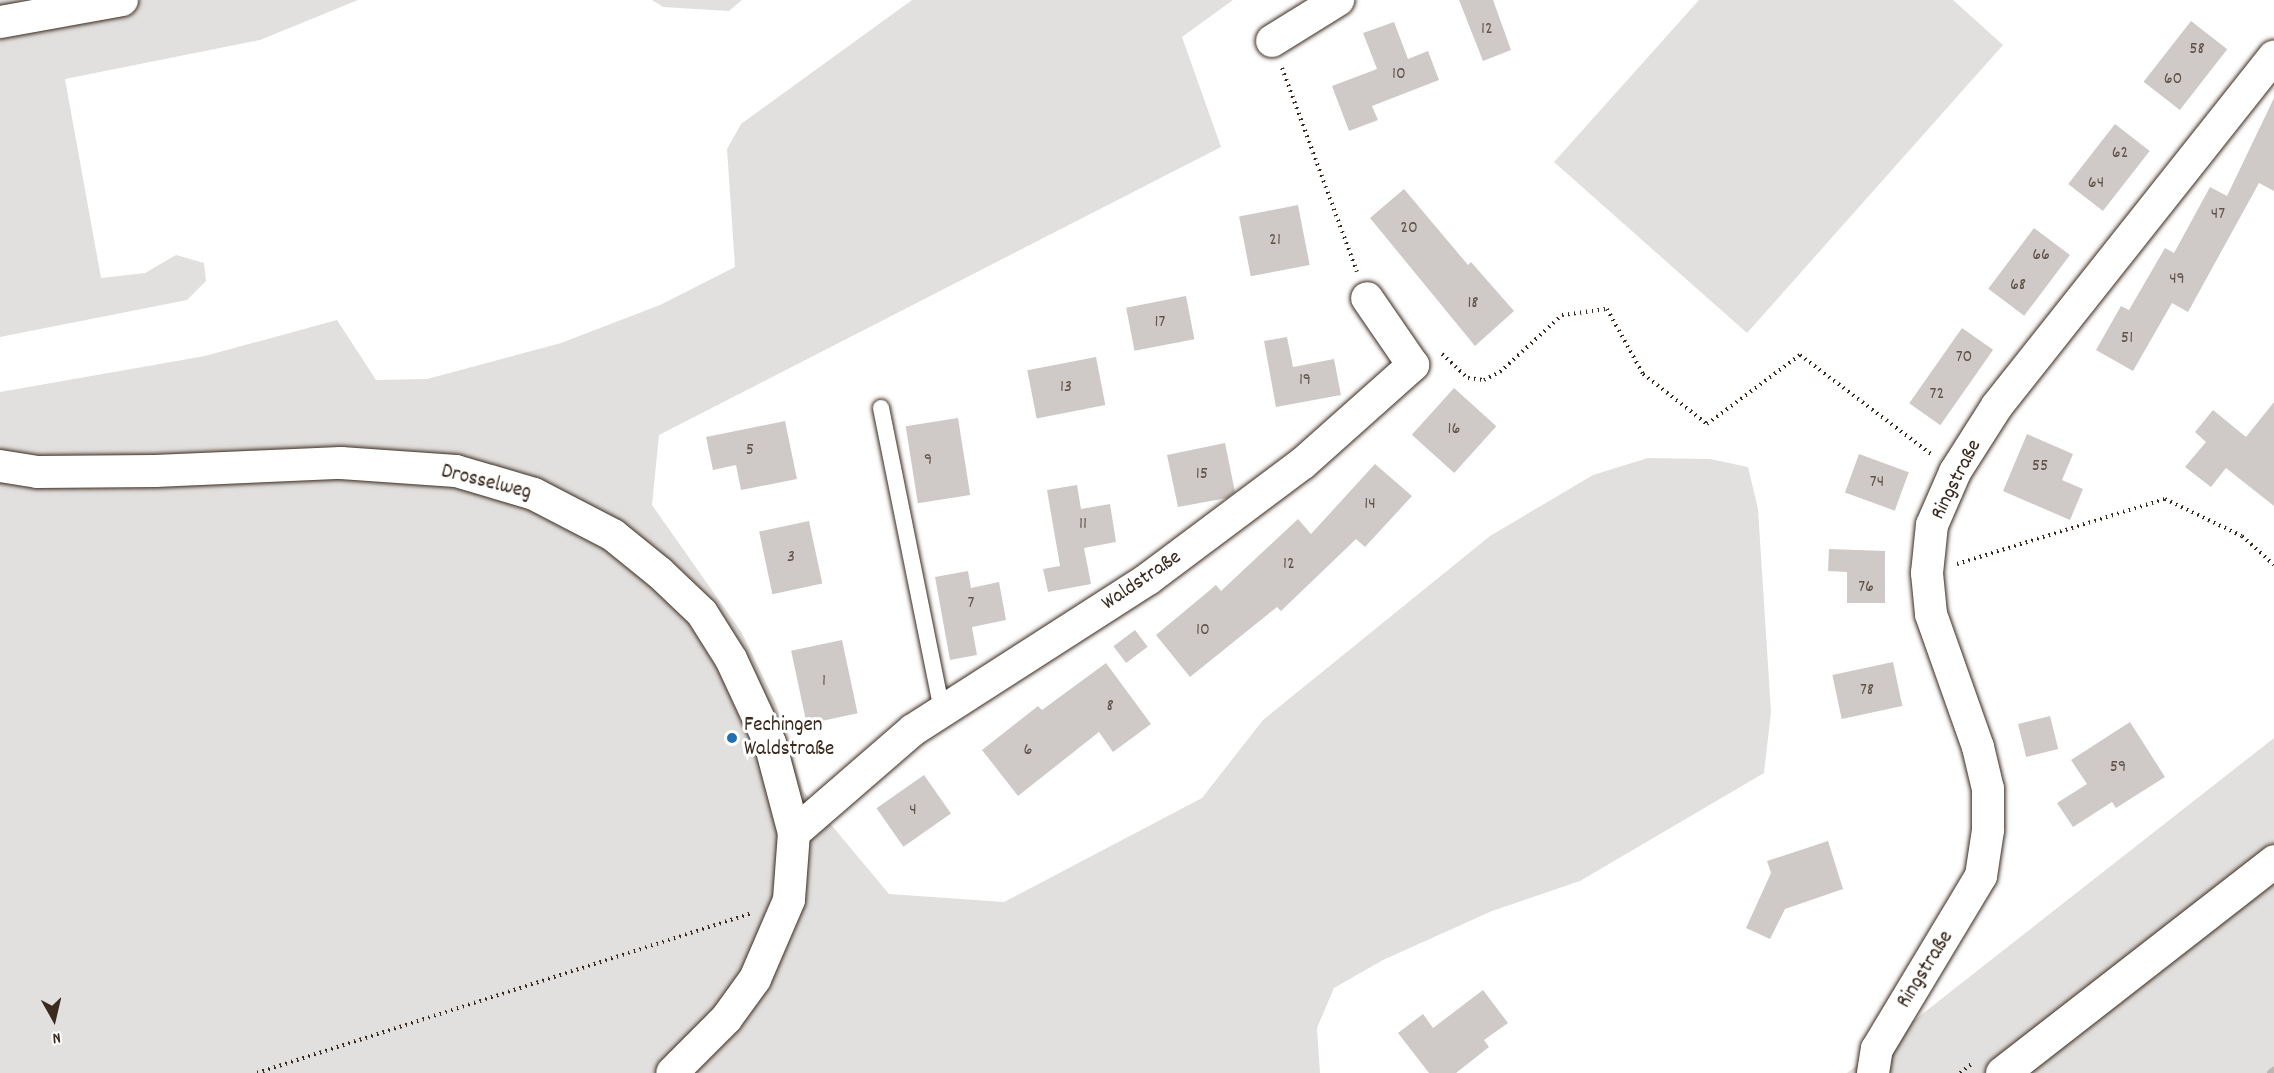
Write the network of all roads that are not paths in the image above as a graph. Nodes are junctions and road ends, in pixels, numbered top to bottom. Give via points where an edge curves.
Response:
1 (122, 0) edge
2 (1338, 0) edge
3 (0, 22) edge
4 (1272, 41) road end
5 (2274, 56) edge
6 (1367, 298) road end
7 (881, 408) dead end
8 (0, 466) edge
9 (942, 711) junction
10 (794, 833) junction
11 (2274, 861) edge
12 (672, 1073) edge
13 (1873, 1073) edge
14 (2002, 1073) edge

1 - 3 street
2 - 4 street
5 - 13 street, Ringstraße via 1997,406 1956,472 1932,525 1927,573 1931,614 1978,747 1988,789 1988,830 1982,876 1877,1049
6 - 9 street, Waldstraße via 1413,365 1302,464 1148,579
7 - 9 lane
8 - 10 street, Drosselweg via 38,472 143,472 341,463 456,471 534,494 613,535 702,613 731,659 770,743
9 - 10 street, Waldstraße via 913,730
10 - 12 street via 789,900 755,979 726,1019
11 - 14 main road

